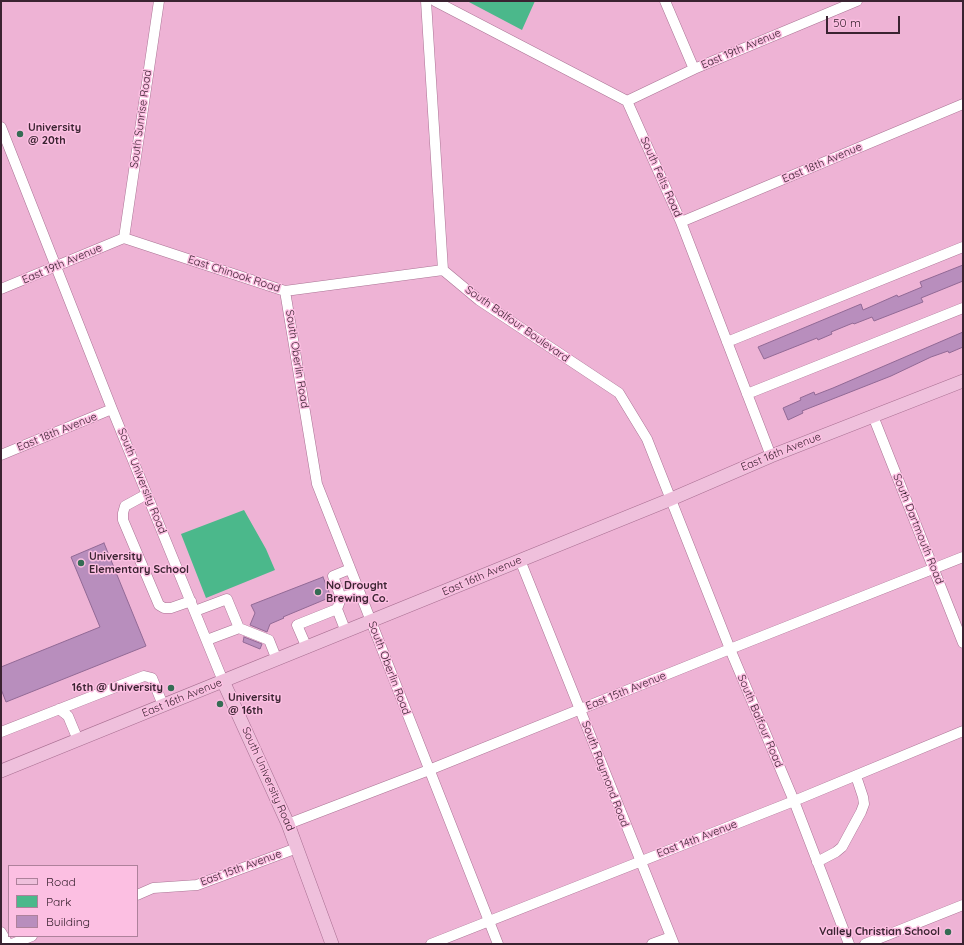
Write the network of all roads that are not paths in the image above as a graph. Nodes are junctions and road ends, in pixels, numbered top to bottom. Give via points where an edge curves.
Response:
1 (159, 1) edge
2 (426, 1) edge
3 (435, 1) edge
4 (665, 1) edge
5 (857, 1) edge
6 (694, 69) junction
7 (627, 101) junction
8 (963, 104) edge
9 (1, 129) edge
10 (681, 222) junction
11 (124, 238) junction
12 (963, 247) edge
13 (57, 267) junction
14 (443, 270) junction
15 (1, 289) edge
16 (286, 291) junction
17 (963, 308) edge
18 (727, 342) junction
19 (963, 381) edge
20 (747, 394) junction
21 (112, 409) junction
22 (873, 416) junction
23 (1, 455) edge
24 (771, 456) junction
25 (147, 494) junction
26 (670, 500) junction
27 (963, 558) edge
28 (520, 560) junction
29 (350, 569) junction
30 (934, 569) junction
31 (359, 591) junction
32 (341, 598) junction
33 (191, 601) junction
34 (337, 609) junction
35 (195, 611) junction
36 (371, 622) junction
37 (239, 628) junction
38 (346, 632) junction
39 (207, 640) junction
40 (963, 644) edge
41 (307, 648) junction
42 (730, 649) junction
43 (277, 660) junction
44 (223, 681) junction
45 (163, 705) junction
46 (60, 709) junction
47 (580, 710) junction
48 (963, 731) edge
49 (1, 732) edge
50 (78, 740) junction
51 (429, 770) junction
52 (1, 771) edge
53 (856, 776) junction
54 (794, 801) junction
55 (288, 824) junction
56 (297, 848) junction
57 (639, 861) junction
58 (817, 862) junction
59 (138, 895) edge
60 (963, 905) edge
61 (489, 921) junction
62 (1, 932) edge
63 (30, 937) edge
64 (672, 941) edge
65 (8, 944) edge
66 (12, 944) edge
67 (332, 944) edge
68 (431, 944) edge
69 (498, 944) edge
70 (652, 944) edge
71 (849, 944) edge
72 (865, 944) edge

1 - 11 street, South Sunrise Road
2 - 14 street
3 - 7 street
4 - 6 street
5 - 6 street, East 19th Avenue
6 - 7 street, East 19th Avenue
7 - 10 street, South Felts Road
8 - 10 street, East 18th Avenue
9 - 13 street, South University Road
10 - 18 street, South Felts Road
11 - 13 street, East 19th Avenue
11 - 16 street, East Chinook Road
12 - 18 street
13 - 15 street, East 19th Avenue
13 - 21 street, South University Road
14 - 16 street, East Chinook Road
14 - 26 street, South Balfour Boulevard via 479,300 619,393 647,439
16 - 29 street, South Oberlin Road via 317,484
17 - 20 street
18 - 20 street, South Felts Road
19 - 22 main road, East 16th Avenue
20 - 24 street, South Felts Road
21 - 23 street, East 18th Avenue
21 - 25 street, South University Road
22 - 24 main road, East 16th Avenue
22 - 30 street, South Dartmouth Road
24 - 26 main road, East 16th Avenue
25 - 33 street, South University Road
25 - 33 street via 125,506 123,520 159,605 171,608
26 - 28 main road, East 16th Avenue
26 - 42 street, South Balfour Road
27 - 30 street, East 15th Avenue
28 - 36 main road, East 16th Avenue
28 - 47 street, South Raymond Road
29 - 31 street, South Oberlin Road
29 - 32 street via 333,576
30 - 40 street, South Dartmouth Road
30 - 42 street, East 15th Avenue
31 - 32 street
31 - 36 street, South Oberlin Road
32 - 34 street
33 - 35 street, South University Road
34 - 38 street
34 - 41 street via 298,625
35 - 37 street via 227,599
35 - 39 street, South University Road
36 - 38 main road, East 16th Avenue
36 - 51 street, South Oberlin Road
37 - 39 street
37 - 43 street via 269,640
38 - 41 main road, East 16th Avenue
39 - 44 street, South University Road
41 - 43 main road, East 16th Avenue
42 - 47 street, East 15th Avenue
42 - 54 street, South Balfour Road
43 - 44 main road, East 16th Avenue
44 - 45 main road, East 16th Avenue
44 - 55 main road, South University Road
45 - 46 street via 152,678 144,676
45 - 50 main road, East 16th Avenue
46 - 49 street
46 - 50 street via 68,716
47 - 51 street, East 15th Avenue
47 - 57 street, South Raymond Road
48 - 53 street, East 14th Avenue
50 - 52 main road, East 16th Avenue
51 - 55 street, East 15th Avenue
51 - 61 street, South Oberlin Road
53 - 54 street, East 14th Avenue
53 - 58 street via 864,804 861,812 842,847
54 - 57 street, East 14th Avenue
54 - 58 street, South Balfour Road
55 - 56 main road, South University Road
56 - 59 street, East 15th Avenue via 197,884 153,888
56 - 67 main road, South University Road
57 - 61 street, East 14th Avenue
57 - 64 street, South Raymond Road
58 - 71 street, South Balfour Road
60 - 72 street
61 - 68 street, East 14th Avenue
61 - 69 street, South Oberlin Road
62 - 65 street
63 - 66 street
64 - 70 street

